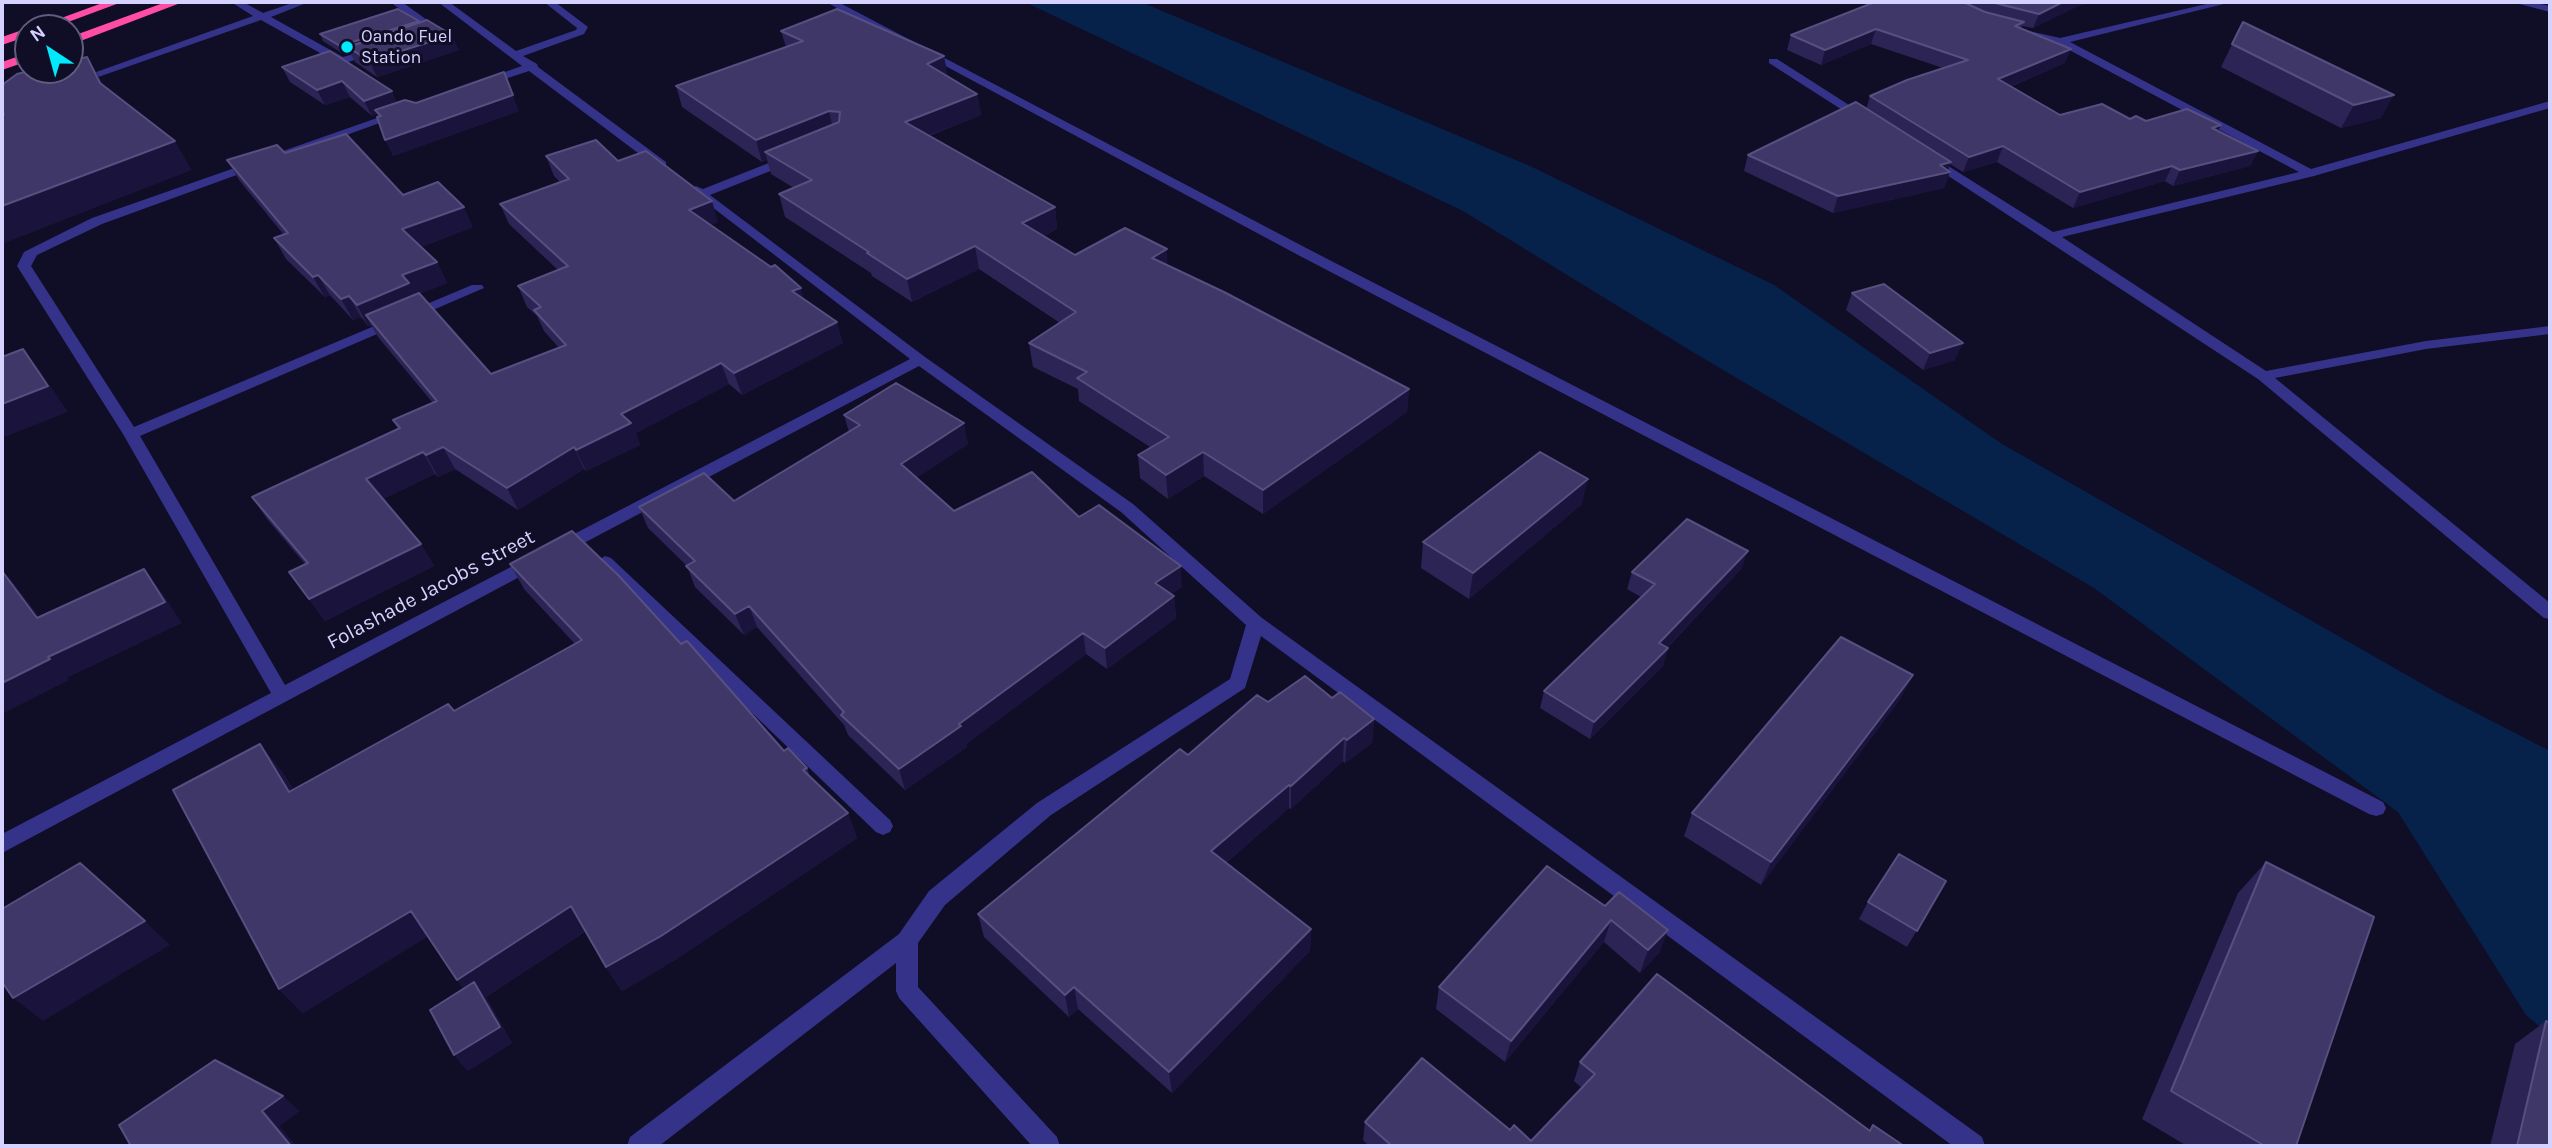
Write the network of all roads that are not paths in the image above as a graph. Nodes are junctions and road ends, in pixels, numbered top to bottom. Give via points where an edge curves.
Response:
1 (111, 2) edge
2 (177, 2) edge
3 (236, 2) edge
4 (304, 2) edge
5 (395, 2) edge
6 (549, 2) edge
7 (831, 2) edge
8 (2227, 2) edge
9 (2517, 2) edge
10 (453, 3) edge
11 (2550, 9) edge
12 (78, 14) edge
13 (265, 16) junction
14 (2008, 29) edge
15 (423, 34) edge
16 (84, 36) edge
17 (2060, 41) junction
18 (385, 47) edge
19 (517, 55) junction
20 (1773, 61) dead end
21 (533, 66) junction
22 (64, 86) edge
23 (469, 89) edge
24 (2550, 104) edge
25 (418, 107) edge
26 (1878, 128) edge
27 (1913, 150) edge
28 (802, 153) edge
29 (2310, 173) junction
30 (701, 194) junction
31 (2051, 236) junction
32 (477, 288) dead end
33 (2550, 330) edge
34 (920, 360) junction
35 (2263, 376) junction
36 (131, 434) junction
37 (579, 538) junction
38 (2550, 613) edge
39 (1256, 623) junction
40 (281, 694) junction
41 (2376, 808) dead end
42 (883, 826) dead end
43 (2, 844) edge
44 (907, 941) junction
45 (639, 1146) edge
46 (1048, 1146) edge
47 (1973, 1146) edge

1 - 12 highway
2 - 16 highway
3 - 13 street
4 - 13 street
5 - 15 street via 436,30
6 - 19 street via 583,27 580,32
7 - 41 street
8 - 17 street
9 - 11 street
10 - 19 street
13 - 18 street via 342,61
13 - 22 street
14 - 17 street
17 - 29 street
19 - 21 street
20 - 26 street
21 - 23 street
21 - 30 street
24 - 29 street
25 - 36 street via 97,221 31,252 24,266
27 - 31 street
28 - 30 street
29 - 31 street
30 - 34 street
31 - 35 street
32 - 36 street
33 - 35 street via 2426,345
34 - 37 street, Folashade Jacobs Street
34 - 39 street via 1127,508
35 - 38 street
36 - 40 street
37 - 40 street, Folashade Jacobs Street
37 - 42 street
39 - 44 street via 1238,683 1044,809 937,898
39 - 47 street
40 - 43 street, Folashade Jacobs Street
44 - 45 street
44 - 46 street via 906,991

